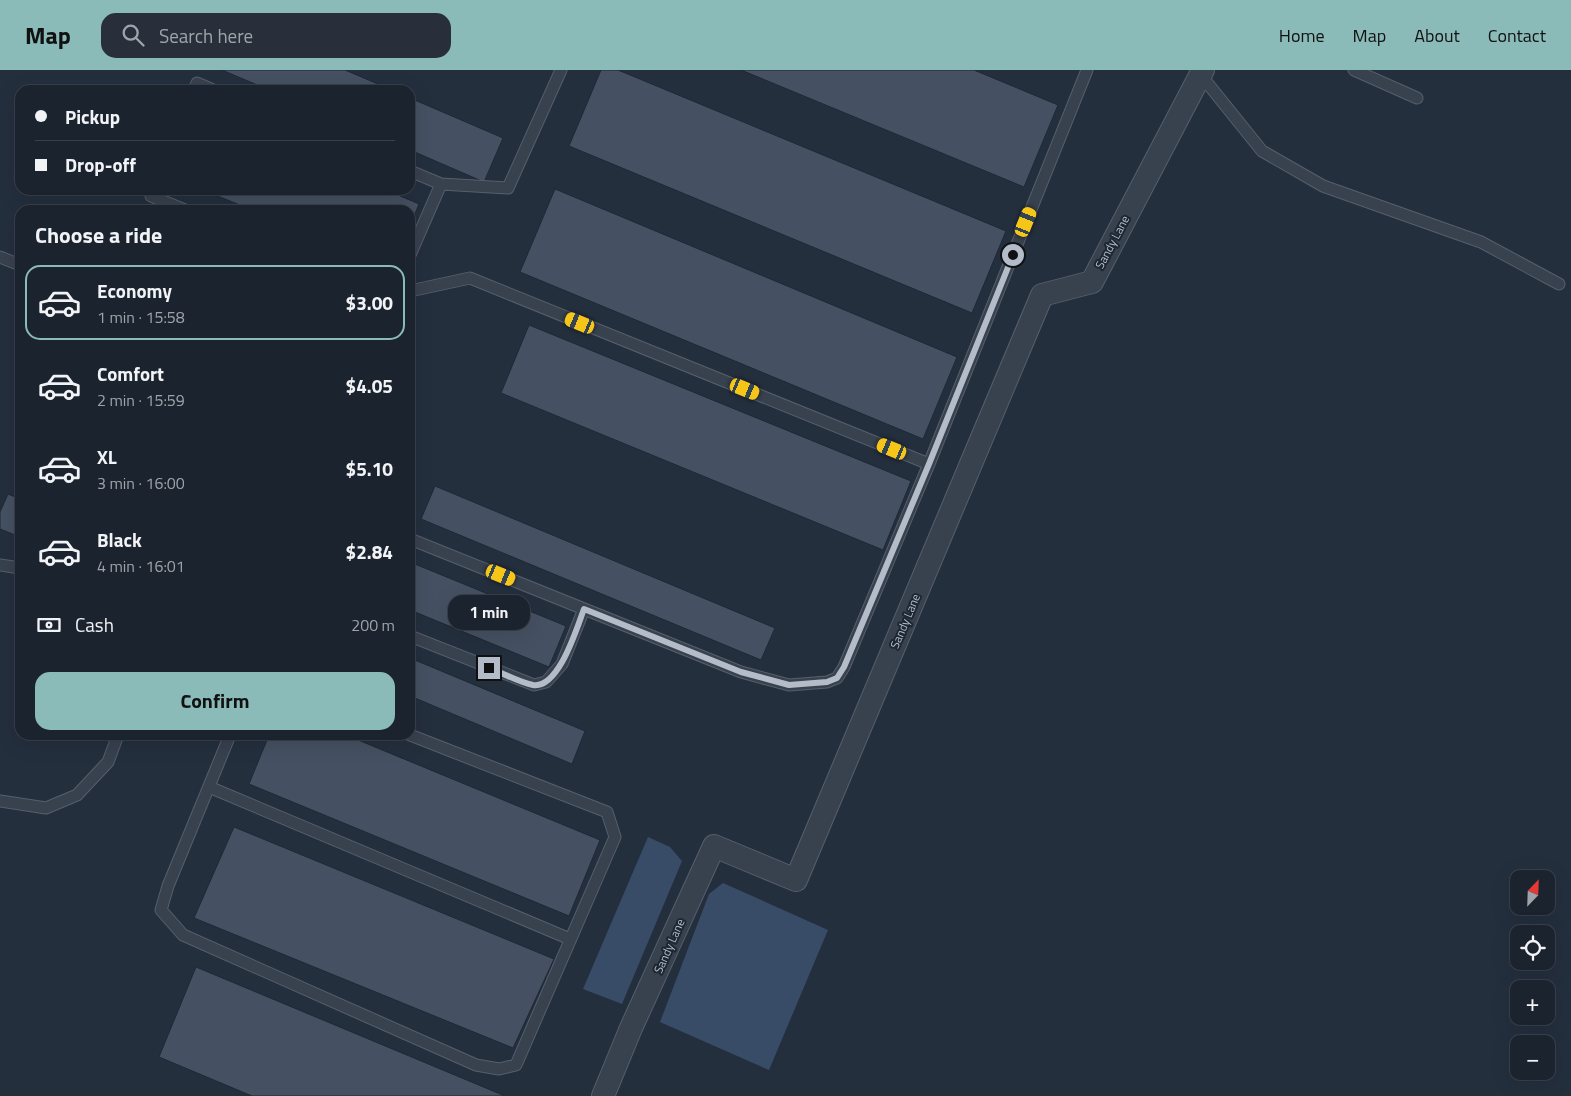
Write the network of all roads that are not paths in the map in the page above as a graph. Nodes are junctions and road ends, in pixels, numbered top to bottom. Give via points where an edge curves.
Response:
1 (561, 70) edge
2 (1087, 70) edge
3 (1354, 70) edge
4 (1202, 72) edge
5 (1418, 98) dead end
6 (415, 173) edge
7 (441, 184) junction
8 (151, 195) edge
9 (173, 205) edge
10 (415, 244) edge
11 (0, 257) edge
12 (15, 263) edge
13 (1559, 284) dead end
14 (415, 290) edge
15 (929, 464) junction
16 (415, 541) edge
17 (0, 565) edge
18 (15, 567) edge
19 (584, 609) junction
20 (415, 638) edge
21 (415, 737) edge
22 (116, 740) edge
23 (228, 740) edge
24 (209, 787) junction
25 (0, 801) edge
26 (570, 939) junction
27 (603, 1096) edge

1 - 7 lane via 508,188
2 - 15 lane
3 - 5 lane
4 - 13 lane via 1262,151 1323,186 1481,242
4 - 27 street, Sandy Lane via 1092,282 1042,295 796,880 714,846
6 - 7 lane
7 - 10 lane
8 - 9 lane
11 - 12 lane
14 - 15 lane via 470,278
15 - 19 lane via 837,678 827,682 789,685 741,672
16 - 19 lane
17 - 18 lane
19 - 20 lane via 562,664 546,682 534,685
21 - 26 lane via 607,812 615,837
22 - 25 lane via 108,762 77,795 46,808
23 - 24 lane
24 - 26 lane
24 - 26 lane via 161,910 183,935 476,1066 499,1069 516,1065

